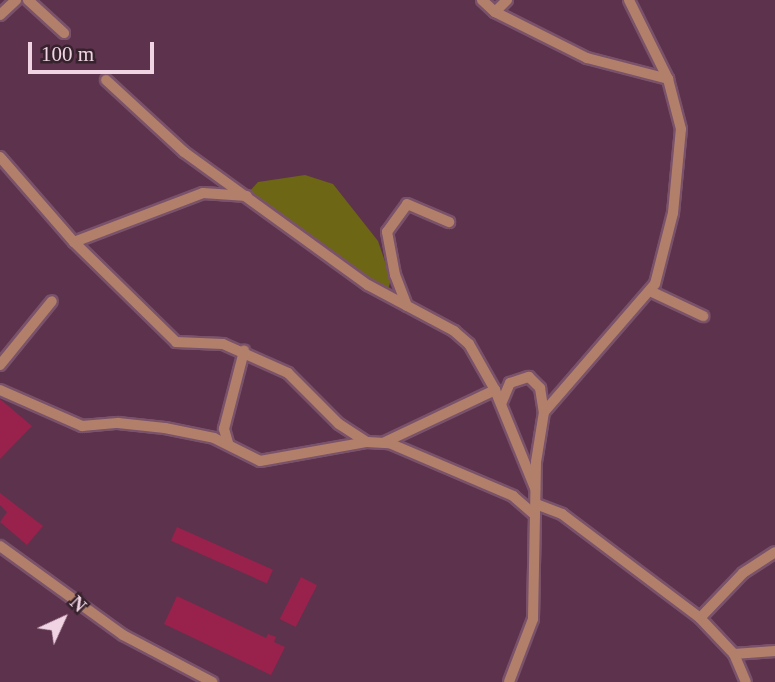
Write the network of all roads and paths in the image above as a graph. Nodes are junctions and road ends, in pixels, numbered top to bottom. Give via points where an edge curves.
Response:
1 (16, 0) edge
2 (28, 0) edge
3 (482, 0) edge
4 (507, 0) edge
5 (629, 0) edge
6 (495, 12) junction
7 (0, 15) edge
8 (64, 33) dead end
9 (668, 79) junction
10 (106, 80) dead end
11 (0, 157) edge
12 (250, 197) junction
13 (449, 222) dead end
14 (75, 242) junction
15 (650, 291) junction
16 (52, 301) dead end
17 (407, 306) junction
18 (703, 317) dead end
19 (244, 351) junction
20 (0, 365) edge
21 (0, 390) edge
22 (495, 390) junction
23 (501, 404) junction
24 (544, 412) junction
25 (367, 442) junction
26 (385, 442) junction
27 (228, 443) junction
28 (534, 488) junction
29 (536, 510) junction
30 (0, 546) edge
31 (775, 552) edge
32 (700, 618) junction
33 (775, 651) edge
34 (734, 654) junction
35 (212, 682) edge
36 (509, 682) edge
37 (746, 682) edge

1 - 7 street
2 - 8 street
3 - 6 street
4 - 6 street
5 - 9 street
6 - 9 street via 587,58
9 - 15 street via 681,129 673,213
10 - 12 street via 177,146
11 - 14 street
12 - 14 street via 203,192
12 - 17 street via 368,285
13 - 17 street via 407,204 387,232
14 - 19 street via 176,342 223,344
15 - 18 street
15 - 24 street
16 - 20 street
17 - 22 street via 469,344
19 - 25 street via 288,373 339,424
19 - 27 street via 224,429
21 - 27 street via 82,426 144,424
22 - 23 street
22 - 26 street
23 - 24 street via 510,383 529,377 540,388
23 - 28 street
24 - 28 street
25 - 26 street
25 - 27 street via 260,461
26 - 29 street
28 - 29 street
29 - 32 street via 562,514
29 - 36 street via 533,619
30 - 35 street via 123,635
31 - 32 street via 743,573
32 - 34 street
33 - 34 street
34 - 37 street

